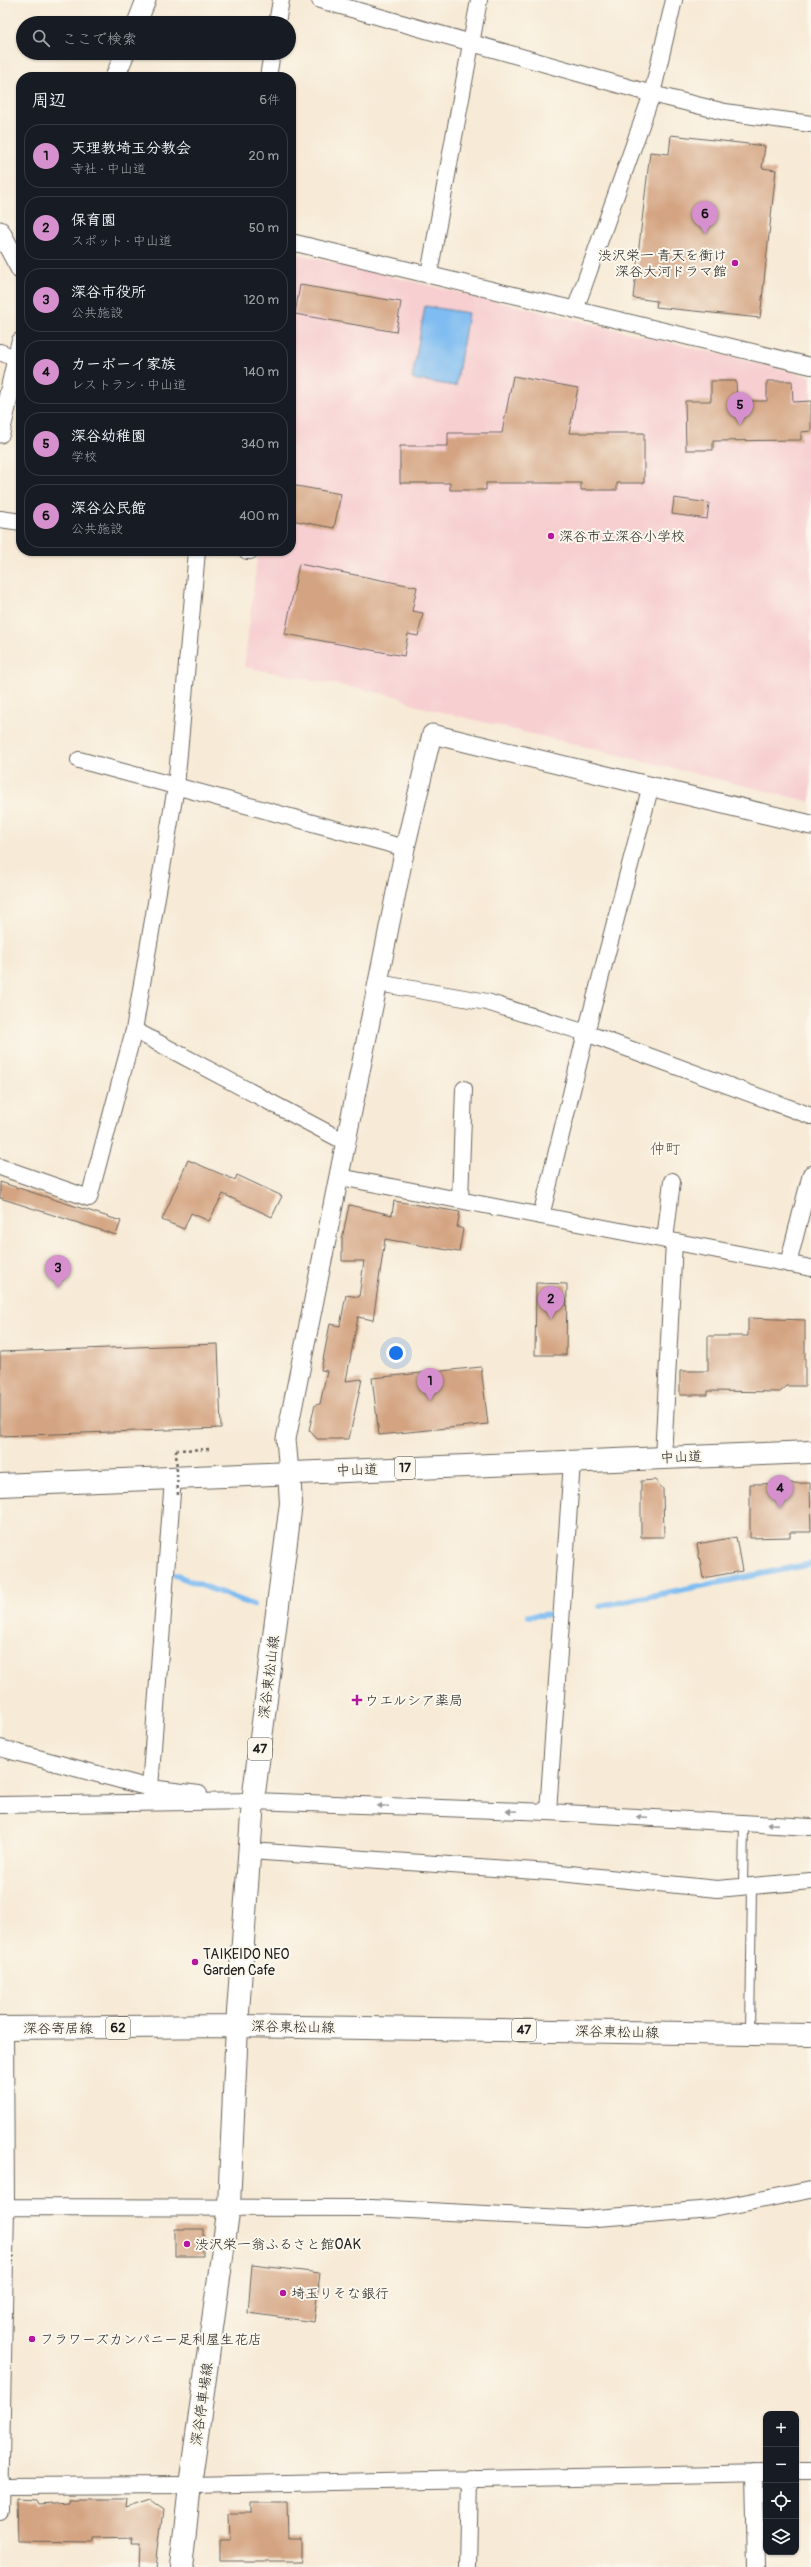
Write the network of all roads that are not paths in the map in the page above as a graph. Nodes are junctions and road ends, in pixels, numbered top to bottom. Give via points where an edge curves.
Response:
1 (146, 0) edge
2 (281, 0) edge
3 (320, 0) edge
4 (479, 0) edge
5 (674, 0) edge
6 (140, 16) edge
7 (278, 16) edge
8 (470, 42) junction
9 (122, 60) edge
10 (271, 60) edge
11 (117, 72) edge
12 (269, 72) edge
13 (652, 94) junction
14 (811, 124) edge
15 (0, 231) edge
16 (296, 243) edge
17 (16, 261) edge
18 (429, 274) junction
19 (574, 310) junction
20 (13, 351) edge
21 (811, 366) edge
22 (0, 433) edge
23 (0, 519) edge
24 (16, 521) edge
25 (196, 556) edge
26 (79, 760) dead end
27 (650, 785) junction
28 (176, 788) junction
29 (811, 825) edge
30 (405, 848) junction
31 (378, 982) junction
32 (134, 1030) junction
33 (586, 1033) junction
34 (464, 1089) dead end
35 (811, 1116) edge
36 (347, 1143) junction
37 (0, 1167) edge
38 (811, 1174) edge
39 (340, 1177) junction
40 (672, 1181) dead end
41 (460, 1200) junction
42 (541, 1216) junction
43 (669, 1241) junction
44 (788, 1264) junction
45 (811, 1268) edge
46 (811, 1452) edge
47 (663, 1458) junction
48 (572, 1462) junction
49 (289, 1472) junction
50 (0, 1486) edge
51 (176, 1488) junction
52 (0, 1748) edge
53 (150, 1788) junction
54 (253, 1801) junction
55 (0, 1805) edge
56 (548, 1812) junction
57 (744, 1822) junction
58 (811, 1827) edge
59 (250, 1851) junction
60 (811, 1881) edge
61 (748, 1886) junction
62 (236, 2026) junction
63 (3, 2028) edge
64 (750, 2034) junction
65 (811, 2035) edge
66 (811, 2190) edge
67 (229, 2206) junction
68 (3, 2207) edge
69 (811, 2471) edge
70 (799, 2472) edge
71 (760, 2473) edge
72 (470, 2478) junction
73 (190, 2485) junction
74 (0, 2486) edge
75 (0, 2512) edge
76 (181, 2567) edge
77 (468, 2567) edge
78 (756, 2567) edge

1 - 6 street
2 - 7 street
3 - 8 street
4 - 8 street
5 - 13 street
8 - 13 street
8 - 18 street
9 - 11 street
10 - 12 street
13 - 14 street via 726,112
13 - 19 street
15 - 17 street
16 - 18 street
18 - 19 street
19 - 21 street
20 - 22 street
23 - 24 street
25 - 28 street
26 - 28 street
27 - 29 street
27 - 30 street via 432,734
27 - 33 street
28 - 30 street
28 - 32 street
30 - 31 street
31 - 33 street via 488,1002
31 - 36 street
32 - 36 street
32 - 37 street via 89,1198
33 - 35 street
33 - 42 street
34 - 41 street
36 - 39 street
38 - 44 street
39 - 41 street
39 - 49 street via 286,1439
40 - 43 street
41 - 42 street
42 - 43 street
43 - 44 street
43 - 47 street
44 - 45 street
46 - 47 main road, 中山道 / 17
47 - 48 main road, 中山道 / 17
48 - 49 main road, 中山道 / 17
48 - 56 street
49 - 51 main road, 中山道 / 17
49 - 54 main road, 深谷東松山線 / 47 via 291,1503
50 - 51 main road, 中山道 / 17
51 - 53 street
52 - 53 street
53 - 54 street
54 - 55 street
56 -> 54 street
54 - 59 main road, 深谷東松山線 / 47
57 -> 56 street
58 -> 57 street
57 - 61 lane
59 - 61 street via 550,1872 716,1889
59 - 62 main road, 深谷東松山線 / 47
60 - 61 street
61 - 64 lane
62 - 63 main road, 深谷寄居線 / 62
62 - 64 main road, 深谷東松山線 / 47
62 - 67 main road, 深谷停車場線
63 - 68 street
64 - 65 main road, 深谷東松山線 / 47
66 - 67 street via 712,2209 584,2219 372,2208
67 - 68 street
67 - 73 main road, 深谷停車場線
68 - 74 street
69 - 70 street
71 - 72 street
71 - 78 street
72 - 73 street
72 - 77 street
73 - 74 street
73 - 76 main road, 深谷停車場線
74 - 75 street

